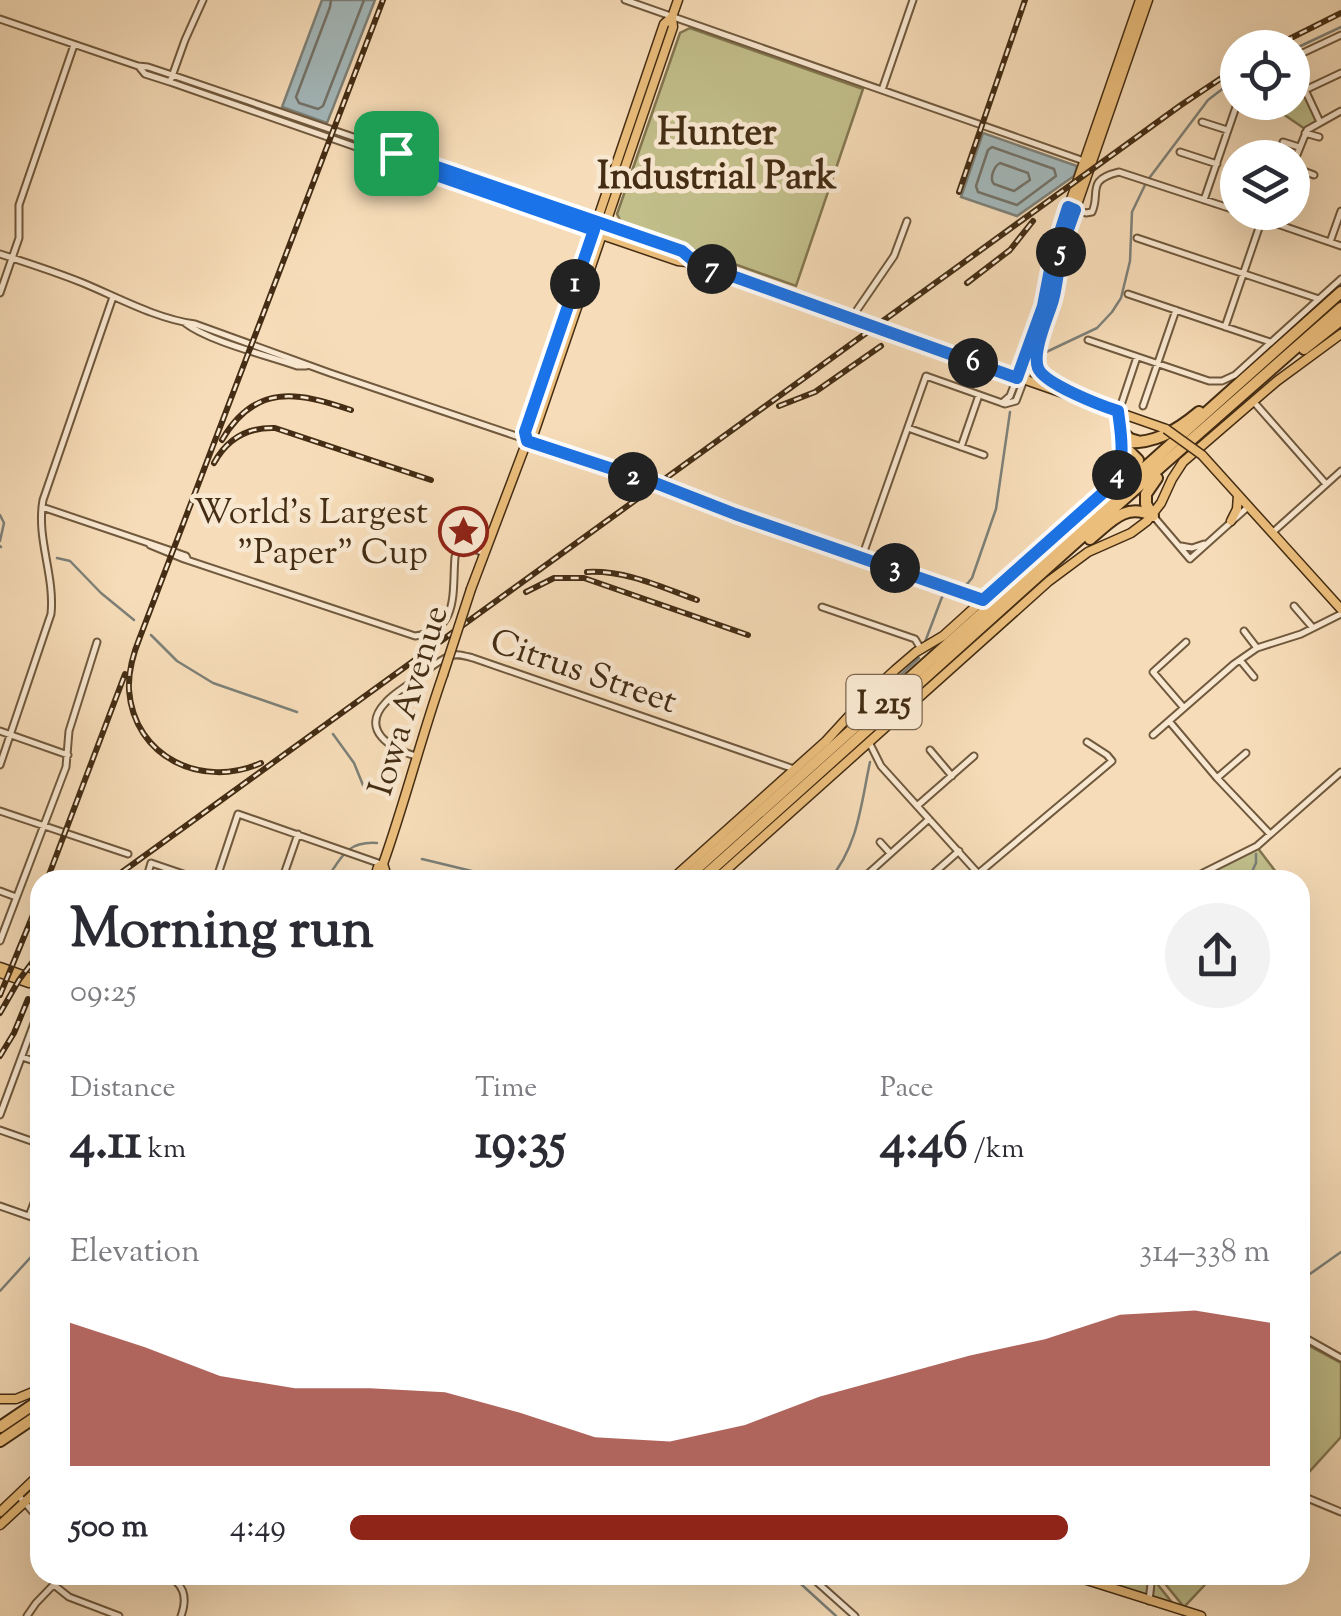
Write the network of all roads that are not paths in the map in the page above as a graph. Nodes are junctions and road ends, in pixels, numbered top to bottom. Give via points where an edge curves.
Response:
1 (203, 0) edge
2 (625, 0) edge
3 (678, 0) edge
4 (914, 0) edge
5 (1140, 0) edge
6 (1148, 0) edge
7 (672, 17) junction
8 (0, 19) edge
9 (1341, 35) edge
10 (74, 44) junction
11 (1310, 51) edge
12 (1341, 73) edge
13 (171, 78) junction
14 (1310, 88) edge
15 (882, 90) junction
16 (1310, 101) edge
17 (1341, 111) edge
18 (1232, 120) edge
19 (1202, 122) dead end
20 (1320, 122) junction
21 (1228, 131) junction
22 (1102, 133) junction
23 (1305, 133) junction
24 (1319, 137) dead end
25 (1302, 140) edge
26 (1180, 152) dead end
27 (394, 157) junction
28 (1084, 161) junction
29 (1217, 164) junction
30 (1310, 173) edge
31 (1314, 174) dead end
32 (485, 184) junction
33 (506, 190) junction
34 (482, 192) junction
35 (502, 199) junction
36 (1206, 201) junction
37 (1220, 206) edge
38 (1072, 208) junction
39 (1341, 211) edge
40 (908, 220) dead end
41 (607, 224) junction
42 (595, 225) junction
43 (1258, 230) edge
44 (1295, 230) edge
45 (603, 235) junction
46 (1137, 238) dead end
47 (1330, 242) junction
48 (1341, 246) edge
49 (0, 254) edge
50 (12, 258) junction
51 (696, 263) junction
52 (1243, 274) junction
53 (1341, 279) edge
54 (1341, 292) edge
55 (0, 293) edge
56 (1128, 294) dead end
57 (113, 297) junction
58 (1319, 299) junction
59 (857, 310) dead end
60 (1176, 310) junction
61 (1339, 313) edge
62 (1225, 327) junction
63 (1043, 329) junction
64 (1341, 334) edge
65 (1088, 340) dead end
66 (1270, 342) junction
67 (1137, 356) junction
68 (1158, 364) junction
69 (1256, 369) junction
70 (1021, 379) junction
71 (978, 395) junction
72 (1084, 400) junction
73 (1252, 401) junction
74 (1143, 406) dead end
75 (1118, 411) junction
76 (908, 428) junction
77 (1202, 432) junction
78 (1121, 439) junction
79 (527, 441) junction
80 (961, 446) junction
81 (984, 455) dead end
82 (1138, 460) junction
83 (1121, 462) junction
84 (1340, 475) edge
85 (1326, 484) junction
86 (1238, 495) junction
87 (1249, 506) junction
88 (42, 507) junction
89 (1152, 516) junction
90 (1232, 521) junction
91 (1084, 524) junction
92 (1272, 532) junction
93 (1207, 543) junction
94 (1179, 546) junction
95 (484, 553) junction
96 (862, 557) junction
97 (1022, 592) junction
98 (983, 600) junction
99 (1294, 606) dead end
100 (822, 607) dead end
101 (1341, 612) edge
102 (1314, 628) junction
103 (1244, 631) dead end
104 (97, 642) dead end
105 (1186, 642) dead end
106 (1258, 648) junction
107 (921, 650) junction
108 (1240, 660) junction
109 (1254, 677) dead end
110 (1184, 708) junction
111 (1169, 721) junction
112 (0, 731) edge
113 (11, 735) junction
114 (1153, 736) dead end
115 (869, 742) junction
116 (1087, 742) dead end
117 (930, 750) dead end
118 (1246, 753) dead end
119 (68, 755) junction
120 (416, 756) junction
121 (974, 756) dead end
122 (0, 766) edge
123 (794, 769) junction
124 (1341, 772) edge
125 (952, 776) junction
126 (1217, 778) junction
127 (917, 806) junction
128 (0, 811) edge
129 (928, 818) junction
130 (44, 826) junction
131 (298, 834) junction
132 (1270, 834) junction
133 (880, 842) dead end
134 (958, 851) junction
135 (128, 854) dead end
136 (890, 854) junction
137 (384, 864) junction
138 (149, 870) edge
139 (169, 870) edge
140 (219, 870) edge
141 (285, 870) edge
142 (384, 870) edge
143 (682, 870) edge
144 (695, 870) edge
145 (711, 870) edge
146 (726, 870) edge
147 (872, 870) edge
148 (937, 870) edge
149 (976, 870) edge
150 (983, 870) edge
151 (1208, 870) edge
152 (0, 891) edge
153 (17, 897) junction
154 (0, 941) edge
155 (0, 970) edge
156 (30, 983) edge
157 (30, 1035) edge
158 (22, 1057) junction
159 (30, 1060) edge
160 (0, 1115) edge
161 (0, 1130) edge
162 (30, 1140) edge
163 (0, 1206) edge
164 (30, 1216) edge
165 (1310, 1341) edge
166 (1341, 1358) edge
167 (30, 1393) edge
168 (0, 1400) edge
169 (30, 1407) edge
170 (30, 1421) edge
171 (0, 1427) edge
172 (0, 1441) edge
173 (30, 1487) edge
174 (30, 1493) edge
175 (21, 1498) junction
176 (1310, 1498) edge
177 (30, 1509) edge
178 (0, 1512) edge
179 (1341, 1512) edge
180 (0, 1525) edge
181 (179, 1585) edge
182 (821, 1585) edge
183 (1101, 1585) edge
184 (1151, 1585) edge
185 (54, 1586) joint
186 (1149, 1601) junction
187 (27, 1616) edge
188 (119, 1616) edge
189 (181, 1616) edge
190 (855, 1616) edge
191 (1200, 1616) edge

1 - 13 street
2 - 7 street
3 - 7 main road, Iowa Avenue
4 - 15 street
5 - 28 main road
6 - 22 main road
7 - 15 street
7 - 41 main road, Iowa Avenue
7 - 42 main road, Iowa Avenue via 664,24
8 - 10 street
9 - 11 street
10 - 13 street
10 - 50 street via 21,198
12 - 14 street
13 - 27 street
15 - 28 street
16 - 20 street
17 - 20 street
18 - 21 street
19 - 21 street
20 - 23 street
21 - 29 street
22 - 28 main road
22 - 38 main road
23 - 24 street
23 - 25 street
26 - 29 street
27 - 32 street
27 - 34 street
28 - 38 main road
29 - 36 street
30 - 31 street
32 - 33 street
32 - 34 street
33 - 35 street
33 - 42 street
34 - 35 street
35 - 42 street
36 - 37 street
36 - 38 street via 1116,172 1095,188 1092,212
38 - 63 main road
38 - 70 main road via 1053,254
39 - 47 street
40 - 59 street via 894,256
41 - 42 main road
41 - 45 main road, Iowa Avenue
41 - 51 main road via 682,251
42 - 45 main road
42 - 79 main road, Iowa Avenue
43 - 52 street
44 - 47 street
45 - 51 main road
45 - 79 main road, Iowa Avenue
46 - 52 street
47 - 48 street
49 - 50 street
50 - 55 street
50 - 57 street
51 - 70 main road, bridge
52 - 58 street
52 - 62 street
53 - 58 street
54 - 69 highway, I 215
56 - 60 street
57 - 79 street
57 - 88 street
58 - 66 street
60 - 62 street
60 - 68 street
61 - 77 highway, I 215
62 - 66 street
63 - 70 main road
63 - 72 main road via 1040,372
64 - 73 main road
65 - 67 street
66 - 68 street via 1230,378 1216,382
67 - 68 street
67 - 75 street
68 - 74 street
69 - 78 highway via 1165,436
69 - 91 highway, I 215
70 - 71 street via 1011,404
70 - 72 main road
71 - 76 street via 926,376
71 - 80 street
72 - 75 main road
73 - 85 street
73 - 89 main road via 1183,462
75 - 78 main road
75 - 86 main road, bridge via 1166,429 1202,455
76 - 80 street
76 - 96 street
77 - 89 highway via 1148,489
77 - 97 highway, I 215
78 - 82 highway
78 - 83 main road
79 - 95 main road, Iowa Avenue
79 - 96 street
80 - 81 street
82 - 83 highway via 1130,452
82 - 91 highway
83 - 98 main road via 1109,486
84 - 85 street
85 - 92 street
86 - 87 main road
86 - 90 main road
87 - 90 street
87 - 92 main road
88 - 95 street, Citrus Street via 414,636 435,630 448,617 458,550
88 - 113 street via 51,614
89 - 94 street
89 - 97 highway via 1127,511
89 - 115 main road via 1049,581
90 - 93 street
91 - 144 highway, I 215
92 - 101 main road
93 - 94 street
93 - 94 street via 1190,558
95 - 120 main road, Iowa Avenue, bridge
96 - 98 street
97 - 145 highway, I 215
98 - 107 main road
99 - 102 street
100 - 107 street via 915,639
101 - 102 street
102 - 106 street
103 - 106 street
104 - 119 street
105 - 110 street via 1153,672
106 - 108 street
107 - 123 main road
108 - 109 street
108 - 110 street
110 - 111 street
111 - 114 street
111 - 126 street
112 - 113 street
113 - 119 street
113 - 122 street
115 - 127 street
115 - 146 main road
116 - 150 street via 1112,761
117 - 125 street
118 - 126 street
119 - 130 street
120 - 123 street, Citrus Street via 384,742 379,711 458,655
120 - 137 main road, Iowa Avenue
121 - 125 street
123 - 143 main road
124 - 132 street
125 - 127 street
126 - 132 street
127 - 129 street
128 - 130 street
129 - 134 street
129 - 136 street
130 - 135 street
130 - 153 street
131 - 137 street
131 - 140 street via 238,814
131 - 141 street
132 - 151 street
133 - 136 street
134 - 148 street
134 - 149 street
136 - 147 street
137 - 142 main road, Iowa Avenue
138 - 139 street via 151,864
152 - 153 street
153 - 154 street
155 - 156 main road
157 - 158 street
158 - 159 street
158 - 160 street
161 - 162 street
163 - 164 street
165 - 166 street
167 - 168 main road
169 - 171 highway
170 - 172 highway
173 - 175 main road
174 - 175 main road
175 - 177 street
175 - 178 main road
175 - 180 main road
176 - 179 street
181 - 189 street via 186,1602
182 - 190 street
183 - 186 main road
184 - 186 street
185 - 187 street
185 - 188 street
186 - 191 main road

